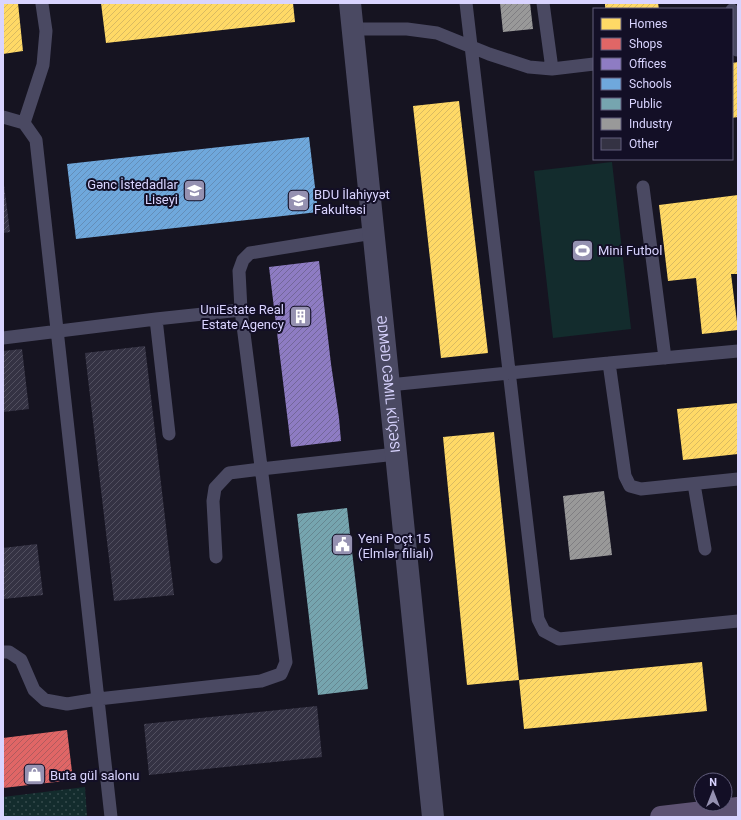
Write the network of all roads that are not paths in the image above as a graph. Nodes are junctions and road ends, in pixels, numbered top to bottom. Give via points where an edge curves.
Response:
1 (350, 3) edge
2 (466, 3) edge
3 (543, 3) edge
4 (42, 4) edge
5 (733, 19) edge
6 (352, 29) junction
7 (471, 47) junction
8 (736, 50) edge
9 (593, 64) edge
10 (552, 68) junction
11 (3, 118) edge
12 (24, 123) junction
13 (643, 187) dead end
14 (373, 233) junction
15 (242, 310) junction
16 (156, 319) junction
17 (58, 331) junction
18 (3, 338) edge
19 (738, 351) edge
20 (665, 358) junction
21 (609, 363) junction
22 (509, 373) junction
23 (389, 385) junction
24 (170, 434) dead end
25 (396, 454) junction
26 (261, 469) junction
27 (738, 479) edge
28 (694, 484) junction
29 (705, 549) dead end
30 (216, 557) dead end
31 (738, 621) edge
32 (3, 652) edge
33 (98, 699) junction
34 (738, 808) edge
35 (110, 817) edge
36 (432, 817) edge
37 (661, 817) edge

1 - 6 street, ƏDMƏD CƏMIL KÜÇƏSI
2 - 7 lane
3 - 10 lane
4 - 12 lane via 46,31 43,65
5 - 8 lane
6 - 7 lane via 437,32
6 - 14 street, ƏDMƏD CƏMIL KÜÇƏSI
7 - 10 lane via 529,67
7 - 22 lane
9 - 10 lane
11 - 12 lane
12 - 17 lane via 36,140
13 - 20 lane
14 - 15 lane via 250,253 242,260 239,271
14 - 23 street, ƏDMƏD CƏMIL KÜÇƏSI
15 - 16 lane
15 - 26 lane
16 - 17 lane
16 - 24 lane
17 - 18 lane
17 - 33 lane
19 - 20 lane
20 - 21 lane
21 - 22 lane
21 - 28 lane via 625,476 630,486 641,489
22 - 23 lane
22 - 31 lane via 538,619 544,631 559,639
23 - 25 street, ƏDMƏD CƏMIL KÜÇƏSI
25 - 26 lane
25 - 36 street, ƏDMƏD CƏMIL KÜÇƏSI
26 - 30 lane via 229,473 215,488 213,501
26 - 33 lane via 286,662 281,674 261,681
27 - 28 lane
28 - 29 lane
32 - 33 lane via 9,652 21,660 34,690 45,700 67,704
33 - 35 lane
34 - 37 main road

